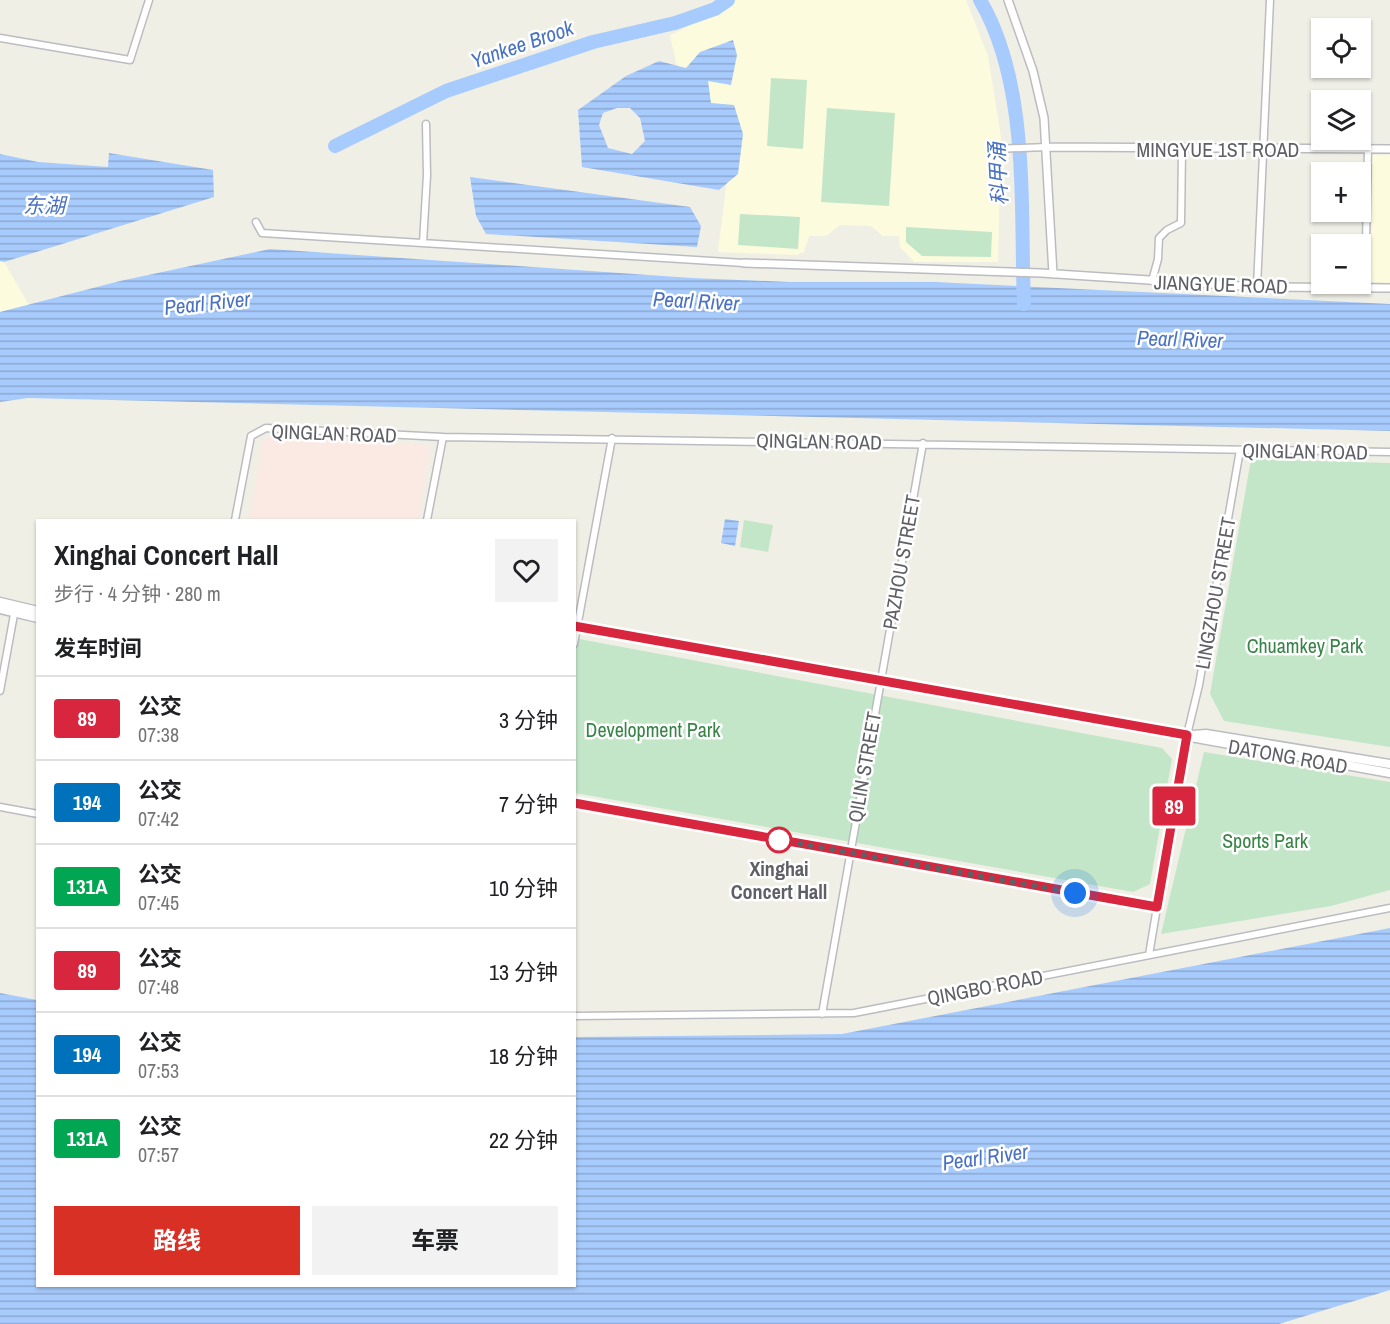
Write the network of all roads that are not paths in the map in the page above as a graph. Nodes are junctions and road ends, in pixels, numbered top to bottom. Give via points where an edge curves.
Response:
1 (149, 0) edge
2 (1008, 0) edge
3 (1270, 0) edge
4 (0, 38) edge
5 (426, 124) dead end
6 (1047, 147) junction
7 (994, 149) dead end
8 (1371, 149) edge
9 (1390, 149) edge
10 (1182, 150) junction
11 (1262, 150) junction
12 (1311, 150) edge
13 (1368, 150) edge
14 (256, 222) dead end
15 (1366, 234) edge
16 (423, 243) junction
17 (744, 263) joint
18 (1053, 274) junction
19 (1152, 281) junction
20 (1257, 287) junction
21 (1311, 288) edge
22 (1371, 288) edge
23 (1390, 288) edge
24 (443, 437) junction
25 (612, 438) junction
26 (923, 443) junction
27 (1240, 450) junction
28 (1390, 452) edge
29 (235, 519) edge
30 (427, 519) edge
31 (0, 602) edge
32 (0, 609) edge
33 (15, 609) junction
34 (36, 611) edge
35 (36, 617) edge
36 (576, 627) edge
37 (879, 681) junction
38 (0, 691) edge
39 (1187, 735) junction
40 (1390, 764) edge
41 (1390, 773) edge
42 (576, 803) edge
43 (0, 807) edge
44 (36, 814) edge
45 (849, 852) junction
46 (1157, 907) junction
47 (1390, 908) edge
48 (1149, 954) junction
49 (822, 1014) junction
50 (576, 1016) edge

1 - 4 street via 130,60
2 - 6 street via 1039,90
3 - 11 street
5 - 16 street
6 - 7 street
6 - 10 street, MINGYUE 1ST ROAD
6 - 18 street
8 - 9 street, MINGYUE 1ST ROAD
10 - 11 street, MINGYUE 1ST ROAD
10 - 19 street via 1181,223 1159,238
11 - 12 street, MINGYUE 1ST ROAD
11 - 20 street
13 - 15 street
14 - 16 street via 262,233
16 - 17 street
17 - 18 street, JIANGYUE ROAD
18 - 19 street, JIANGYUE ROAD
19 - 20 street, JIANGYUE ROAD
20 - 21 street, JIANGYUE ROAD
22 - 23 street, JIANGYUE ROAD
24 - 25 street, QINGLAN ROAD
24 - 29 street, QINGLAN ROAD via 266,428 251,436
24 - 30 street
25 - 26 street, QINGLAN ROAD
25 - 36 street
26 - 27 street, QINGLAN ROAD
26 - 37 street, PAZHOU STREET
27 - 28 street, QINGLAN ROAD
27 - 39 street, LINGZHOU STREET
31 - 33 main road
32 - 33 main road
33 - 34 main road
33 - 35 main road
33 - 38 street
36 - 37 main road, DATONG ROAD
37 - 39 main road, DATONG ROAD
37 - 45 street, QILIN STREET
39 - 40 main road, DATONG ROAD via 1206,734
39 - 41 main road, DATONG ROAD
39 - 46 main road
42 - 45 main road
43 - 44 street
45 - 46 main road
45 - 49 street, QILIN STREET
46 - 48 street
47 - 48 street, QINGBO ROAD
48 - 49 street, QINGBO ROAD via 854,1014
49 - 50 street, QINGBO ROAD

